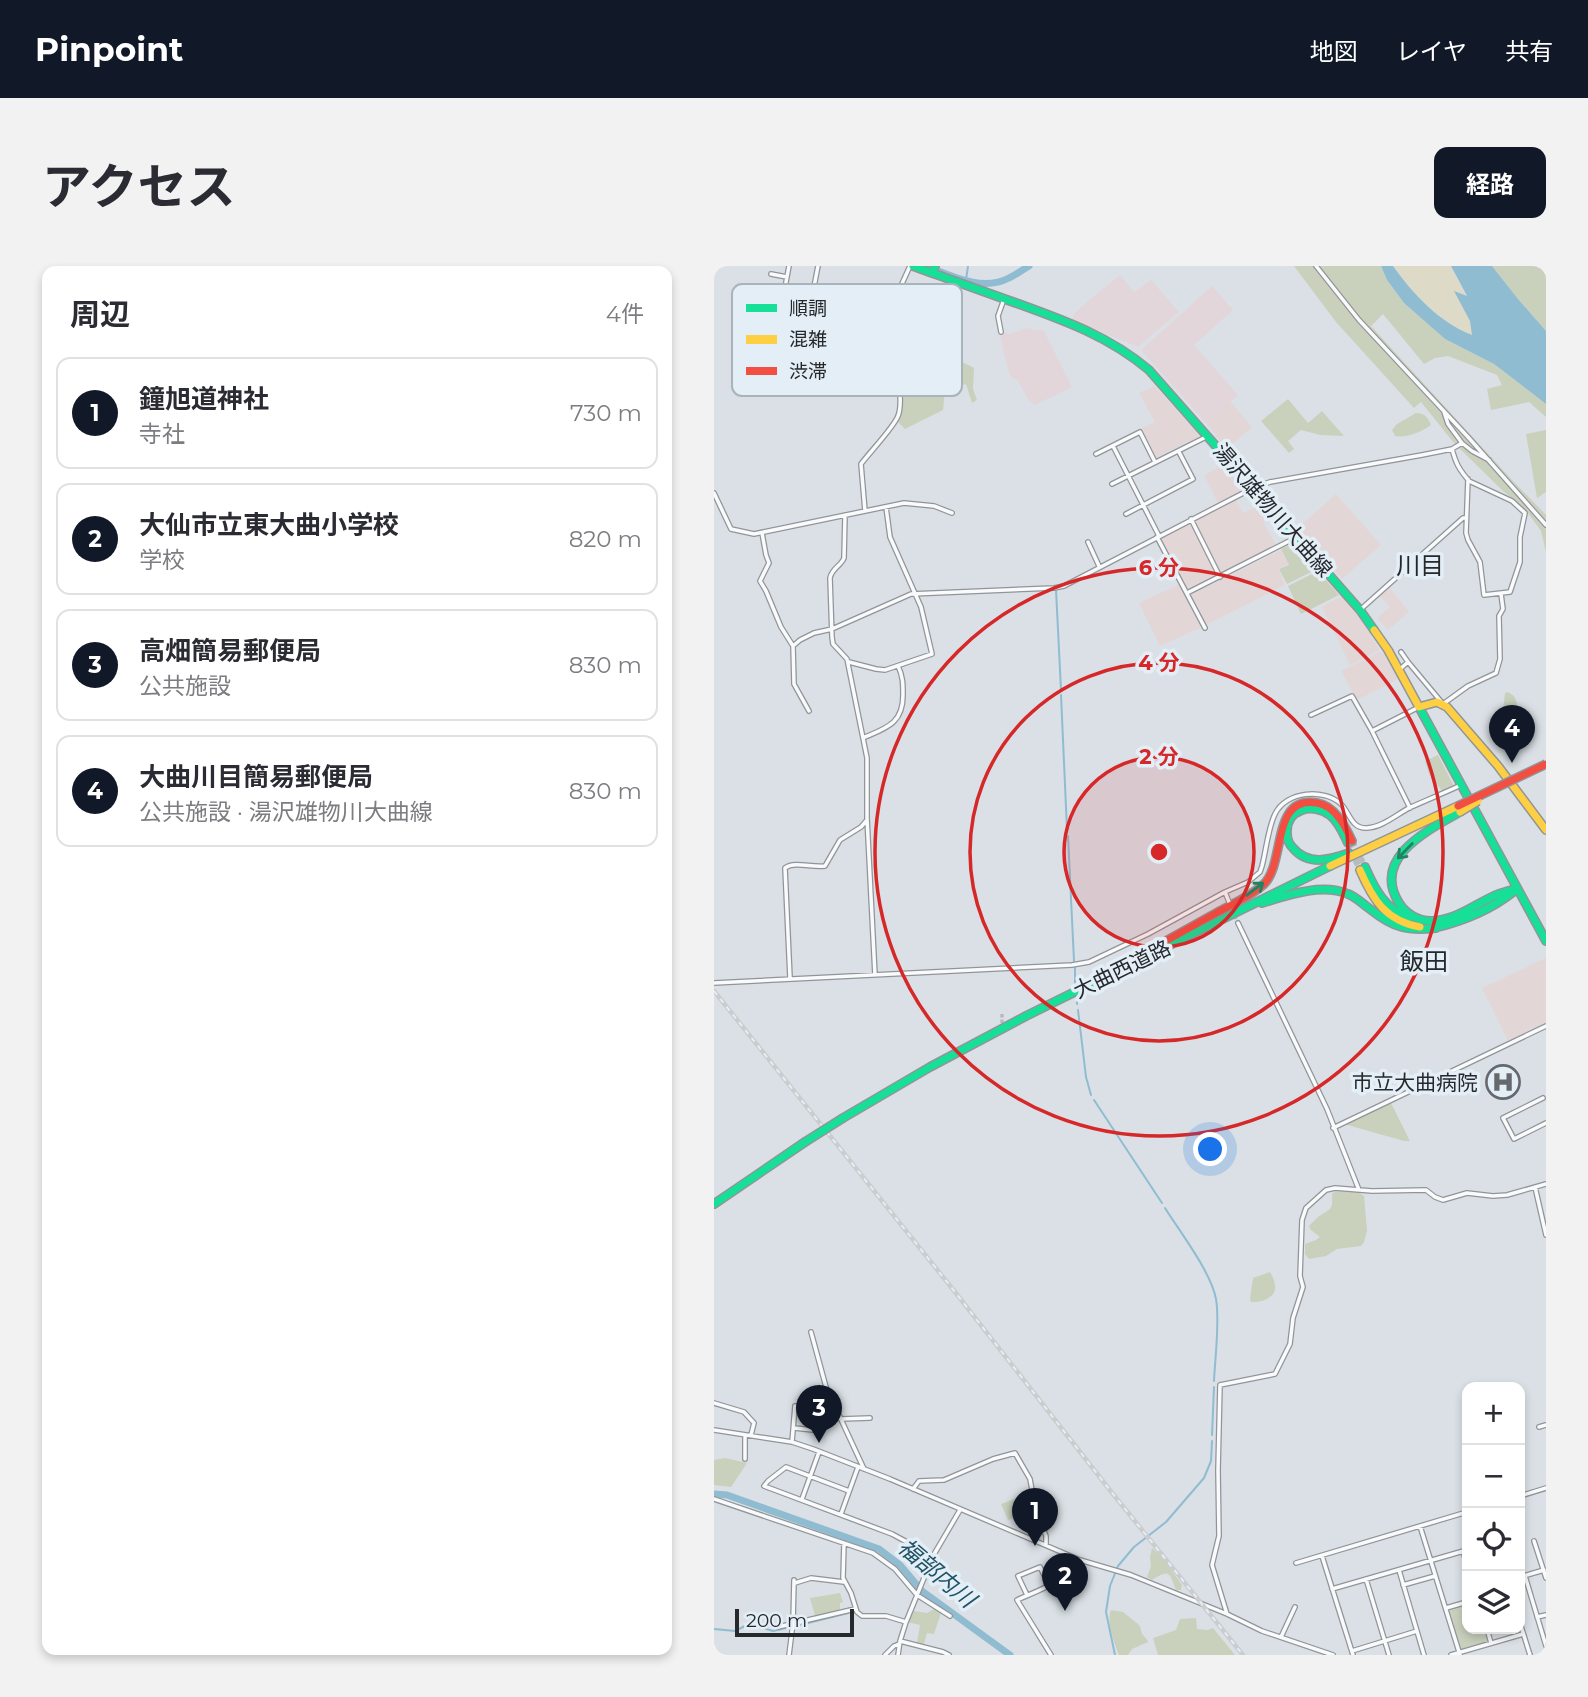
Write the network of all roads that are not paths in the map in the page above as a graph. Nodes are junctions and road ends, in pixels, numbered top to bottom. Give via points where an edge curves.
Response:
1 (789, 266) edge
2 (818, 266) edge
3 (911, 266) edge
4 (1316, 266) edge
5 (934, 270) edge
6 (772, 274) dead end
7 (787, 277) junction
8 (786, 284) edge
9 (815, 284) edge
10 (902, 284) edge
11 (1004, 299) junction
12 (1001, 332) dead end
13 (900, 396) edge
14 (1443, 410) junction
15 (1208, 436) junction
16 (1462, 443) junction
17 (1113, 446) junction
18 (1452, 449) junction
19 (1179, 451) junction
20 (1096, 454) dead end
21 (1489, 460) junction
22 (1155, 462) junction
23 (1128, 476) junction
24 (1468, 479) junction
25 (1112, 484) dead end
26 (1253, 488) junction
27 (714, 493) edge
28 (1143, 505) junction
29 (886, 507) junction
30 (865, 511) junction
31 (952, 513) dead end
32 (1126, 514) dead end
33 (845, 515) junction
34 (1466, 518) junction
35 (1191, 519) junction
36 (1546, 525) edge
37 (762, 533) junction
38 (1158, 536) junction
39 (1297, 537) junction
40 (1088, 542) dead end
41 (1099, 566) junction
42 (1220, 577) junction
43 (915, 593) junction
44 (1187, 593) junction
45 (1501, 594) junction
46 (1360, 610) junction
47 (1205, 628) dead end
48 (832, 629) junction
49 (793, 646) junction
50 (1401, 652) dead end
51 (848, 662) junction
52 (1408, 662) junction
53 (898, 666) junction
54 (1399, 670) junction
55 (1443, 704) junction
56 (1419, 707) junction
57 (808, 711) dead end
58 (1311, 715) dead end
59 (1371, 731) junction
60 (863, 738) junction
61 (1546, 764) edge
62 (1461, 785) junction
63 (1410, 808) junction
64 (1459, 809) junction
65 (867, 818) junction
66 (1546, 830) edge
67 (1517, 888) junction
68 (1225, 892) junction
69 (1229, 902) tunnel mouth
70 (1240, 911) junction
71 (1419, 919) junction
72 (1238, 923) tunnel mouth
73 (1436, 928) junction
74 (1546, 941) edge
75 (875, 975) junction
76 (790, 979) junction
77 (714, 983) edge
78 (1068, 995) junction
79 (1546, 1026) edge
80 (1545, 1099) edge
81 (1546, 1123) edge
82 (1333, 1128) junction
83 (1546, 1184) edge
84 (1535, 1187) junction
85 (1359, 1190) junction
86 (714, 1204) edge
87 (1546, 1235) edge
88 (811, 1332) dead end
89 (714, 1403) edge
90 (840, 1418) junction
91 (870, 1418) dead end
92 (827, 1423) junction
93 (1546, 1425) edge
94 (1539, 1427) dead end
95 (794, 1428) junction
96 (714, 1430) edge
97 (748, 1435) junction
98 (792, 1442) junction
99 (819, 1452) junction
100 (745, 1459) dead end
101 (858, 1467) junction
102 (864, 1469) junction
103 (810, 1476) junction
104 (1546, 1488) edge
105 (913, 1489) junction
106 (849, 1491) junction
107 (1525, 1494) edge
108 (714, 1499) edge
109 (802, 1499) junction
110 (960, 1510) junction
111 (1462, 1513) edge
112 (841, 1514) junction
113 (1420, 1526) junction
114 (1534, 1541) dead end
115 (844, 1543) junction
116 (1046, 1545) junction
117 (1462, 1551) edge
118 (933, 1556) junction
119 (1322, 1556) junction
120 (1080, 1560) junction
121 (1431, 1560) junction
122 (1296, 1563) dead end
123 (1399, 1570) junction
124 (1544, 1570) junction
125 (1436, 1576) junction
126 (1525, 1576) edge
127 (1546, 1578) edge
128 (1366, 1580) junction
129 (844, 1582) junction
130 (1403, 1585) junction
131 (1525, 1585) edge
132 (1049, 1586) junction
133 (1332, 1590) junction
134 (917, 1594) junction
135 (1027, 1595) junction
136 (1462, 1603) edge
137 (1295, 1607) dead end
138 (1446, 1608) junction
139 (855, 1609) junction
140 (1227, 1614) junction
141 (1546, 1615) edge
142 (950, 1616) dead end
143 (1537, 1618) junction
144 (906, 1622) junction
145 (793, 1624) junction
146 (778, 1627) dead end
147 (1417, 1631) junction
148 (1489, 1634) edge
149 (1523, 1634) joint
150 (1281, 1637) junction
151 (1385, 1641) junction
152 (899, 1643) junction
153 (1492, 1643) junction
154 (1546, 1646) edge
155 (1314, 1649) junction
156 (1353, 1653) edge
157 (1459, 1654) edge
158 (789, 1655) edge
159 (886, 1655) edge
160 (898, 1655) edge
161 (949, 1655) edge
162 (1051, 1655) edge
163 (1312, 1655) edge
164 (1334, 1655) edge
165 (1389, 1655) edge
166 (1424, 1655) edge
167 (1451, 1655) edge
168 (1530, 1655) edge

1 - 7 street
2 - 9 street
3 - 5 main road, 湯沢雄物川大曲線
3 - 10 street
4 - 14 street
5 - 11 main road, 湯沢雄物川大曲線
6 - 7 street
7 - 8 street
11 - 12 street
11 - 15 main road, 湯沢雄物川大曲線 via 1083,328 1133,355
13 - 30 street via 900,412 861,464
14 - 16 street
14 - 21 street
15 - 19 street
15 - 26 main road, 湯沢雄物川大曲線
16 - 18 street
16 - 21 street
17 - 20 street
17 - 22 street via 1140,432
17 - 23 street
18 - 24 street via 1458,468
18 - 26 street
19 - 22 street
19 - 28 street via 1193,480
21 - 36 street
22 - 23 street
23 - 25 street
23 - 28 street
24 - 34 street
24 - 45 street via 1525,513 1520,562 1510,592
26 - 35 street
26 - 39 main road, 湯沢雄物川大曲線
27 - 37 street via 731,529
28 - 32 street
28 - 38 street
29 - 30 street
29 - 31 street via 916,503
29 - 43 street via 890,537
30 - 33 street
33 - 37 street
33 - 48 street via 844,558 831,575
34 - 45 street via 1466,533 1480,562 1485,595
34 - 46 street
35 - 38 street
35 - 42 street
37 - 49 street via 769,563 760,583
38 - 41 street
38 - 44 street
39 - 42 street
39 - 46 main road, 湯沢雄物川大曲線
40 - 41 street
41 - 43 street via 1054,588
42 - 44 street
43 - 48 street
43 - 53 street via 932,654
44 - 47 street
45 - 55 street via 1497,671
46 - 54 main road, 湯沢雄物川大曲線
48 - 49 street via 814,633
48 - 51 street via 833,644
49 - 57 street via 794,684
50 - 52 street
51 - 53 street via 880,670
51 - 60 street
52 - 54 street
52 - 55 street
53 - 60 street via 903,683 900,714 893,723
54 - 56 main road, 湯沢雄物川大曲線
55 - 56 main road
55 - 66 main road
56 - 59 street
56 - 62 main road, 湯沢雄物川大曲線
58 - 59 street via 1352,696
59 - 63 street
60 - 65 street via 868,766
61 - 64 main road, bridge
62 - 63 street
62 - 67 main road, 湯沢雄物川大曲線
63 - 68 street via 1375,827 1360,828 1344,807 1323,794 1294,797 1275,814 1260,872
64 - 70 main road, 大曲西道路
64 -> 71 main road via 1415,840 1392,868 1397,900
78 -> 64 main road via 1257,889 1273,869 1285,819 1297,806 1315,802 1342,821 1350,842 1321,809 1301,809 1294,814 1286,830 1290,847 1318,861
65 - 75 street
65 - 76 street via 840,840 825,866 785,867
67 - 71 main road via 1452,917
67 - 73 main road via 1474,915
67 - 74 main road, 湯沢雄物川大曲線
68 - 69 street
68 - 75 street via 1089,961
70 - 73 main road via 1283,897 1327,890 1354,896 1401,929
70 - 78 main road, 大曲西道路
71 - 73 main road via 1398,914 1382,901 1362,868 1370,892 1391,916 1407,925
72 - 82 street
75 - 76 street
76 - 77 street
78 - 86 main road, 大曲西道路, bridge via 930,1067
79 - 82 street
80 - 81 street via 1503,1118 1514,1139
82 - 85 street
83 - 84 street
84 - 85 street via 1501,1196 1467,1193 1443,1200 1426,1190
84 - 87 street
85 - 140 street via 1330,1188 1306,1208 1303,1287 1290,1344 1275,1374 1220,1385 1219,1536 1212,1565
88 - 90 street
89 - 97 street via 744,1412 754,1423
90 - 91 street
90 - 92 street
90 - 102 street
92 - 95 street via 813,1430
92 - 95 street via 820,1409 795,1406
93 - 94 street
95 - 98 street
96 - 97 street
97 - 98 street
97 - 100 street
98 - 99 street
99 - 101 street
99 - 103 street
101 - 102 street
101 - 106 street
102 - 105 street
103 - 106 street
103 - 109 street
103 - 109 street via 786,1467 764,1486
104 - 107 street
105 - 110 street
105 - 116 street via 919,1481 944,1480 1015,1453 1030,1479
106 - 112 street
108 - 115 street
109 - 112 street
110 - 116 street
110 - 118 street
111 - 113 street
112 - 118 street
113 - 119 street
113 - 121 street
114 - 124 street
115 - 129 street
115 - 134 street via 884,1560
116 - 120 street
117 - 121 street
118 - 134 street
119 - 122 street
119 - 133 street
120 - 132 street via 1069,1574
120 - 140 street
121 - 123 street
121 - 125 street
123 - 128 street
123 - 130 street
124 - 126 street
124 - 127 street
125 - 130 street
125 - 138 street
128 - 133 street
128 - 151 street
129 - 139 street
129 - 145 street via 811,1578 794,1582
130 - 147 street
131 - 143 street
132 - 135 street
132 - 135 street via 1040,1567 1018,1576
133 - 156 street
134 - 142 street
134 - 144 street
135 - 162 street via 1017,1600
136 - 138 street
137 - 150 street
138 - 157 street
139 - 144 street via 862,1616
139 - 145 street
140 - 150 street
141 - 143 street
143 - 154 street
144 - 152 street
145 - 146 street
145 - 158 street
147 - 151 street
147 - 166 street
148 - 153 street
149 - 153 street
149 - 168 street
150 - 155 street
151 - 156 street
151 - 165 street
152 - 159 street
152 - 160 street
152 - 161 street
153 - 157 street
155 - 163 street
155 - 164 street
157 - 167 street

